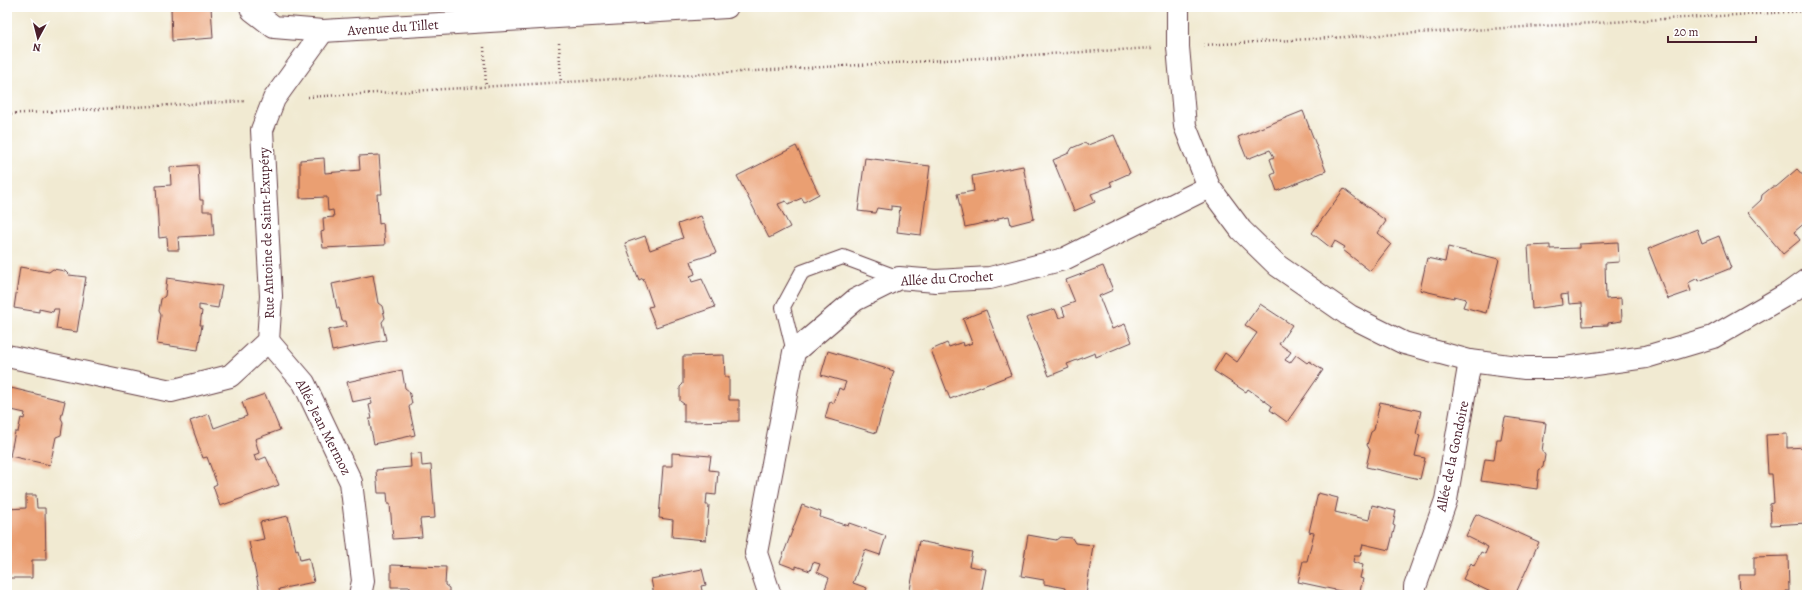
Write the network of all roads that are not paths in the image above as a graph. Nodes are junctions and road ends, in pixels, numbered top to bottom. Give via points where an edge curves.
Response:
1 (250, 7) edge
2 (727, 7) edge
3 (1178, 7) edge
4 (323, 31) junction
5 (1209, 187) junction
6 (899, 278) junction
7 (1807, 280) edge
8 (268, 341) junction
9 (794, 352) junction
10 (7, 356) edge
11 (1470, 361) junction
12 (360, 595) edge
13 (770, 595) edge
14 (1415, 595) edge

1 - 4 street, Avenue du Tillet via 274,27
2 - 4 street, Avenue du Tillet
3 - 5 street via 1178,47 1185,126
4 - 8 street, Rue Antoine de Saint-Exupéry via 274,99 262,130 271,296
5 - 6 street, Allée du Crochet via 1064,259 990,278 936,281
5 - 11 street via 1241,230 1278,266 1350,316 1404,343
6 - 9 street, Allée du Crochet via 855,300
6 - 9 lane via 843,257 802,272 783,306
7 - 11 street via 1713,337 1646,357 1564,368 1525,368
8 - 10 street via 230,376 171,391
8 - 12 street, Allée Jean Mermoz via 304,383 352,482 363,581
9 - 13 street via 756,553
11 - 14 street, Allée de la Gondoire via 1446,500 1415,587

